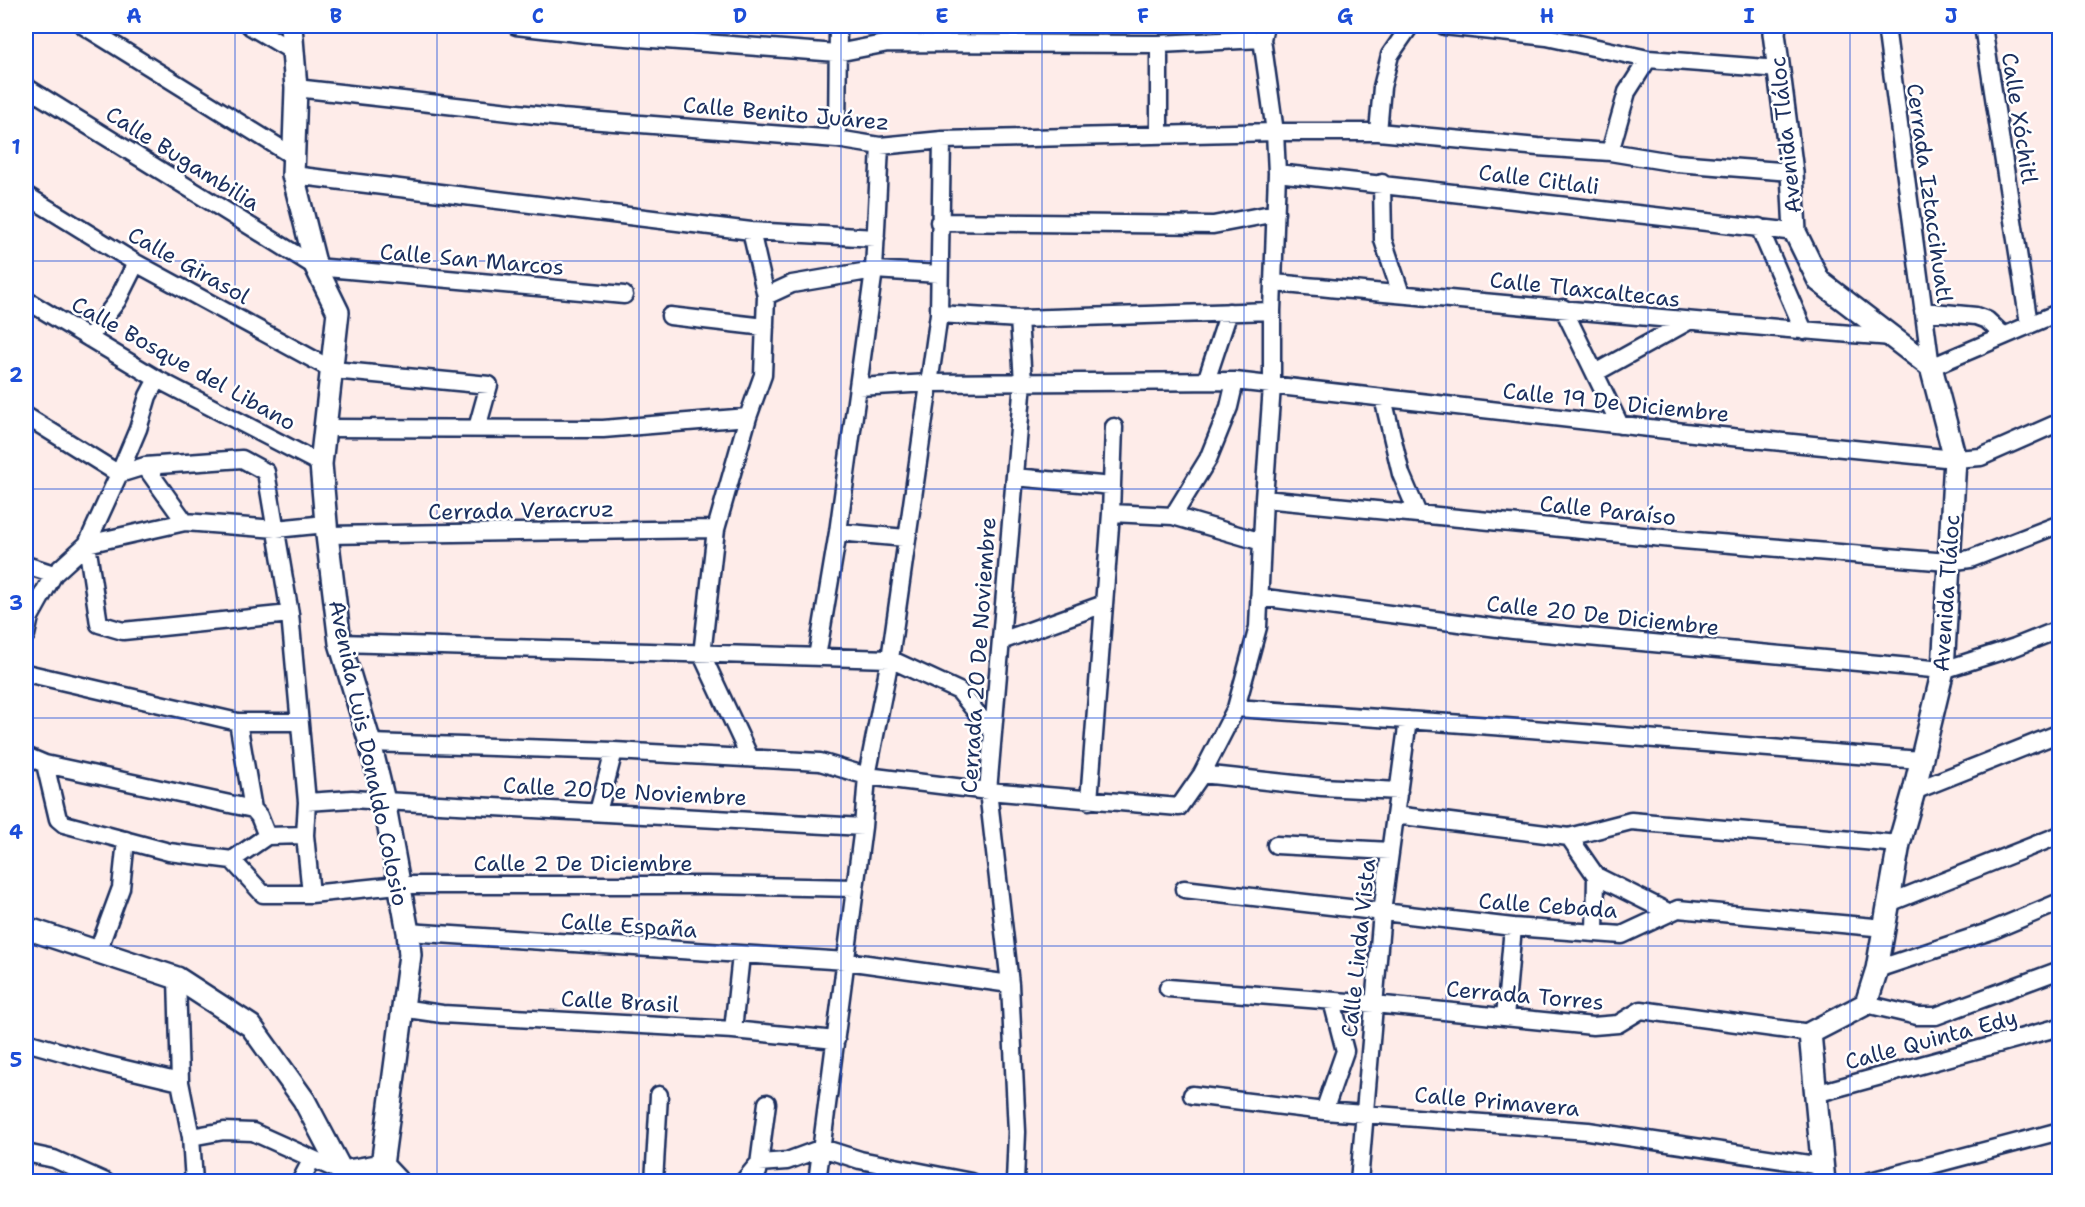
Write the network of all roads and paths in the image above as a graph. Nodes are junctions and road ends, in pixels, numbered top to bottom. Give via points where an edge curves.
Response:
1 (84, 26) edge
2 (250, 26) edge
3 (291, 26) edge
4 (516, 26) edge
5 (837, 26) edge
6 (1410, 26) edge
7 (1444, 26) edge
8 (1774, 26) edge
9 (1886, 26) edge
10 (1983, 26) edge
11 (1548, 31) edge
12 (1264, 32) edge
13 (1159, 44) junction
14 (294, 52) junction
15 (837, 53) junction
16 (1648, 59) junction
17 (1779, 69) junction
18 (26, 87) edge
19 (296, 88) junction
20 (1275, 132) junction
21 (1378, 132) junction
22 (1159, 135) junction
23 (837, 139) junction
24 (942, 140) junction
25 (880, 146) junction
26 (1610, 152) junction
27 (293, 166) junction
28 (1792, 172) junction
29 (1278, 173) junction
30 (1382, 183) junction
31 (26, 195) edge
32 (1276, 213) junction
33 (939, 222) junction
34 (1759, 227) junction
35 (751, 231) junction
36 (1796, 232) junction
37 (876, 238) junction
38 (136, 262) junction
39 (316, 267) junction
40 (874, 270) junction
41 (939, 274) junction
42 (1273, 283) junction
43 (1401, 294) junction
44 (624, 295) dead end
45 (766, 296) junction
46 (26, 300) edge
47 (1563, 308) junction
48 (1272, 311) junction
49 (1923, 311) junction
50 (1229, 312) junction
51 (2060, 312) edge
52 (939, 314) junction
53 (670, 316) dead end
54 (1019, 319) junction
55 (1687, 322) junction
56 (2029, 324) junction
57 (765, 327) junction
58 (1804, 331) junction
59 (2003, 335) junction
60 (1892, 337) junction
61 (89, 338) junction
62 (1930, 367) junction
63 (333, 370) junction
64 (1595, 373) junction
65 (157, 379) junction
66 (1206, 381) junction
67 (1235, 381) junction
68 (929, 382) junction
69 (1023, 382) junction
70 (1272, 386) junction
71 (858, 387) junction
72 (1383, 398) junction
73 (26, 416) edge
74 (748, 417) junction
75 (2060, 422) edge
76 (1620, 425) junction
77 (1114, 427) dead end
78 (325, 428) junction
79 (477, 428) junction
80 (1955, 459) junction
81 (321, 464) junction
82 (145, 466) junction
83 (118, 474) junction
84 (1015, 477) junction
85 (1112, 486) junction
86 (1264, 499) junction
87 (1111, 513) junction
88 (1418, 514) junction
89 (1173, 516) junction
90 (185, 522) junction
91 (2060, 524) edge
92 (716, 529) junction
93 (276, 530) junction
94 (326, 530) junction
95 (838, 532) junction
96 (906, 538) junction
97 (1262, 542) junction
98 (87, 544) junction
99 (1948, 562) junction
100 (26, 565) edge
101 (54, 573) junction
102 (1259, 597) junction
103 (1104, 604) junction
104 (290, 614) junction
105 (2060, 629) edge
106 (26, 635) edge
107 (1000, 641) junction
108 (340, 643) junction
109 (702, 655) junction
110 (817, 657) junction
111 (890, 659) junction
112 (1943, 670) junction
113 (26, 673) edge
114 (1236, 708) junction
115 (1408, 720) junction
116 (238, 722) junction
117 (299, 722) junction
118 (993, 733) junction
119 (2060, 733) edge
120 (370, 743) junction
121 (614, 751) junction
122 (26, 756) edge
123 (750, 758) junction
124 (1920, 760) junction
125 (45, 764) junction
126 (1202, 774) junction
127 (867, 776) junction
128 (988, 791) junction
129 (1399, 791) junction
130 (1914, 791) junction
131 (384, 801) junction
132 (1089, 801) junction
133 (307, 802) junction
134 (253, 809) junction
135 (598, 812) junction
136 (1395, 815) junction
137 (863, 827) junction
138 (304, 835) junction
139 (267, 836) junction
140 (2060, 836) edge
141 (1569, 837) junction
142 (126, 840) junction
143 (1899, 844) junction
144 (1276, 845) dead end
145 (1390, 851) junction
146 (232, 860) junction
147 (1596, 876) junction
148 (398, 885) junction
149 (855, 888) junction
150 (1184, 889) dead end
151 (311, 894) junction
152 (2060, 902) edge
153 (1889, 903) junction
154 (1382, 912) junction
155 (1670, 913) junction
156 (1513, 927) junction
157 (26, 928) edge
158 (1885, 928) junction
159 (408, 932) junction
160 (1595, 933) junction
161 (97, 952) junction
162 (741, 956) junction
163 (846, 961) junction
164 (1877, 969) junction
165 (2060, 970) edge
166 (177, 978) junction
167 (1010, 984) junction
168 (1168, 988) dead end
169 (1332, 1000) junction
170 (1374, 1004) junction
171 (1866, 1004) junction
172 (401, 1008) junction
173 (1506, 1017) junction
174 (2060, 1027) edge
175 (734, 1030) junction
176 (1810, 1033) junction
177 (836, 1040) junction
178 (26, 1042) edge
179 (180, 1082) junction
180 (1815, 1094) junction
181 (659, 1095) dead end
182 (1192, 1095) dead end
183 (767, 1104) dead end
184 (1324, 1111) junction
185 (1364, 1113) junction
186 (2060, 1131) edge
187 (191, 1137) junction
188 (822, 1148) junction
189 (26, 1153) edge
190 (312, 1159) junction
191 (759, 1163) junction
192 (382, 1165) junction
193 (1823, 1174) edge
194 (345, 1177) edge
195 (106, 1182) edge
196 (194, 1182) edge
197 (300, 1182) edge
198 (398, 1182) edge
199 (654, 1182) edge
200 (743, 1182) edge
201 (757, 1182) edge
202 (817, 1182) edge
203 (971, 1182) edge
204 (1015, 1182) edge
205 (1359, 1182) edge
206 (1867, 1182) edge

1 - 27 street
2 - 14 street
3 - 14 main road, Avenida Luis Donaldo Colosio
4 - 15 street
5 - 15 street
6 - 21 street via 1390,55
7 - 11 street
8 - 17 main road, Avenida Tláloc
9 - 49 street, Cerrada Iztaccihuatl
10 - 56 street, Calle Xóchitl
11 - 16 street
12 - 13 street
12 - 20 street
13 - 15 street via 888,43
13 - 22 street
14 - 19 main road, Avenida Luis Donaldo Colosio
15 - 23 street
16 - 17 street
16 - 26 street via 1627,92
17 - 28 main road, Avenida Tláloc
18 - 39 street, Calle Bugambilia
19 - 23 street, Calle Benito Juárez via 562,118
19 - 27 main road, Avenida Luis Donaldo Colosio
20 - 21 street, Calle Benito Juárez
20 - 22 street, Calle Benito Juárez
20 - 29 street
21 - 26 street, Calle Benito Juárez
22 - 24 street, Calle Benito Juárez
23 - 25 street, Calle Benito Juárez
24 - 25 street, Calle Benito Juárez
24 - 33 street
25 - 37 street
26 - 28 street, Calle Benito Juárez via 1677,163
27 - 35 street
27 - 39 main road, Avenida Luis Donaldo Colosio
28 - 36 main road, Avenida Tláloc
29 - 30 street, Calle Citlali
29 - 32 street
30 - 34 street, Calle Citlali
30 - 43 street via 1383,240
31 - 38 street, Calle Girasol
32 - 33 street via 1213,225
32 - 42 street
33 - 41 street
34 - 36 street, Calle Citlali
34 - 58 street
35 - 37 street
35 - 45 street
36 - 60 main road, Avenida Tláloc via 1819,281
37 - 40 street
38 - 61 street via 117,301
38 - 63 street, Calle Girasol
39 - 44 street, Calle San Marcos
39 - 63 main road, Avenida Luis Donaldo Colosio via 338,312
40 - 41 street
40 - 45 street via 792,284
40 - 71 street
41 - 52 street
42 - 43 street, Calle Tlaxcaltecas
42 - 48 street
43 - 47 street, Calle Tlaxcaltecas
45 - 57 street
46 - 61 street, Calle Bosque del Libano
47 - 55 street, Calle Tlaxcaltecas
47 - 64 street
48 - 50 street
48 - 70 street
49 - 59 street via 1976,316 1987,320
49 - 62 street, Cerrada Iztaccihuatl
50 - 54 street
50 - 66 street
51 - 56 street
52 - 54 street
52 - 68 street
53 - 57 street
54 - 69 street, Cerrada 20 De Noviembre
55 - 58 street, Calle Tlaxcaltecas
55 - 64 street
56 - 59 street
57 - 74 street via 763,375
58 - 60 street, Calle Tlaxcaltecas
59 - 62 street
60 - 62 main road, Avenida Tláloc
61 - 65 street, Calle Bosque del Libano
62 - 80 main road, Avenida Tláloc
63 - 78 main road, Avenida Luis Donaldo Colosio
63 - 79 street via 489,385
64 - 76 street
65 - 81 street, Calle Bosque del Libano
65 - 83 street
66 - 67 street, Calle 19 De Diciembre
66 - 69 street, Calle 19 De Diciembre
67 - 70 street, Calle 19 De Diciembre
67 - 89 street via 1208,459
68 - 69 street, Calle 19 De Diciembre
68 - 71 street, Calle 19 De Diciembre
68 - 96 street
69 - 84 street, Cerrada 20 De Noviembre
70 - 72 street, Calle 19 De Diciembre
70 - 86 street
71 - 95 street
72 - 76 street, Calle 19 De Diciembre
72 - 88 street via 1401,474
73 - 83 street
74 - 79 street via 603,429
74 - 92 street
75 - 80 street, Calle 19 De Diciembre via 1981,457
76 - 80 street, Calle 19 De Diciembre
77 - 85 street
78 - 79 street
78 - 81 main road, Avenida Luis Donaldo Colosio
80 - 99 main road, Avenida Tláloc
81 - 94 main road, Avenida Luis Donaldo Colosio
82 - 83 street
82 - 90 street
82 - 93 street via 242,459 266,472
83 - 98 street
84 - 85 street
84 - 107 street, Cerrada 20 De Noviembre
85 - 87 street
86 - 88 street, Calle Paraíso
86 - 97 street
87 - 89 street
87 - 103 street
88 - 99 street, Calle Paraíso
89 - 97 street
90 - 93 street, Cerrada Veracruz
90 - 98 street, Cerrada Veracruz
91 - 99 street, Calle Paraíso via 1970,559
92 - 94 street, Cerrada Veracruz
92 - 109 street
93 - 94 street, Cerrada Veracruz
93 - 104 street
94 - 108 main road, Avenida Luis Donaldo Colosio
95 - 96 street
95 - 110 street
96 - 111 street
97 - 102 street
98 - 101 street
98 - 104 street via 99,624 123,631
99 - 112 main road, Avenida Tláloc
100 - 101 street
101 - 106 street via 30,617
102 - 112 street, Calle 20 De Diciembre via 1513,630
102 - 114 street via 1258,627
103 - 107 street
103 - 132 street
104 - 117 street
105 - 112 street
107 - 118 street, Cerrada 20 De Noviembre
108 - 109 street
108 - 120 main road, Avenida Luis Donaldo Colosio
109 - 110 street
109 - 123 street
110 - 111 street
111 - 118 street via 959,691
111 - 127 street
112 - 124 main road, Avenida Tláloc
113 - 116 street
114 - 115 street
114 - 126 street
115 - 124 street
115 - 129 street, Calle Linda Vista
116 - 117 street
116 - 134 street
117 - 133 street
118 - 128 street, Cerrada 20 De Noviembre
119 - 130 street
120 - 121 street
120 - 131 main road, Avenida Luis Donaldo Colosio
121 - 123 street
121 - 135 street
122 - 125 street
123 - 127 street via 820,762
124 - 130 main road, Avenida Tláloc
125 - 134 street
125 - 142 street via 58,819 64,824
126 - 129 street
126 - 132 street via 1179,807
127 - 128 street
127 - 137 street
128 - 132 street
128 - 167 street, Cerrada 20 De Noviembre
129 - 136 street, Calle Linda Vista
130 - 143 main road, Avenida Tláloc
131 - 133 street, Calle 20 De Noviembre
131 - 135 street, Calle 20 De Noviembre
131 - 148 main road, Avenida Luis Donaldo Colosio
133 - 138 street
134 - 139 street
135 - 137 street, Calle 20 De Noviembre
136 - 141 street
136 - 145 street, Calle Linda Vista
137 - 149 street
138 - 139 street
138 - 151 street
139 - 146 street
140 - 153 street
141 - 143 street via 1631,821
141 - 147 street
142 - 146 street via 169,852
142 - 161 street via 121,888
143 - 153 main road, Avenida Tláloc
144 - 145 street
145 - 154 street, Calle Linda Vista
146 - 151 street, Calle 2 De Diciembre via 263,894
147 - 155 street
147 - 160 street
148 - 149 street, Calle 2 De Diciembre
148 - 151 street, Calle 2 De Diciembre
148 - 159 main road, Avenida Luis Donaldo Colosio
149 - 163 street
150 - 154 street, Calle Cebada
152 - 164 street via 1991,931
153 - 158 main road, Avenida Tláloc
154 - 156 street, Calle Cebada
154 - 170 street, Calle Linda Vista
155 - 158 street, Calle Cebada via 1678,909
155 - 160 street, Calle Cebada via 1622,935
156 - 160 street, Calle Cebada
156 - 173 street
157 - 161 main road
158 - 164 main road, Avenida Tláloc
159 - 162 street, Calle España
159 - 172 main road, Avenida Luis Donaldo Colosio via 410,955
161 - 166 main road
162 - 163 street, Calle España
162 - 175 street
163 - 167 street, Calle España
163 - 177 street
164 - 171 main road, Avenida Tláloc
165 - 171 street via 1936,1016 1917,1016
166 - 179 street
166 - 194 main road via 252,1026 304,1100
167 - 204 street, Cerrada 20 De Noviembre via 1017,1132
168 - 169 street, Cerrada Torres
169 - 170 street, Cerrada Torres
169 - 184 street via 1345,1051
170 - 173 street, Cerrada Torres
170 - 185 street, Calle Linda Vista
171 - 176 main road
172 - 175 street, Calle Brasil via 442,1014
172 - 192 main road, Avenida Luis Donaldo Colosio
173 - 176 street, Cerrada Torres via 1602,1025 1618,1024 1641,1010
174 - 180 street, Calle Quinta Edy
175 - 177 street, Calle Brasil
176 - 180 main road
177 - 188 street
178 - 179 street
179 - 187 street
180 - 193 main road
181 - 199 street
182 - 184 street, Calle Primavera
183 - 191 street
184 - 185 street, Calle Primavera
185 - 193 street, Calle Primavera via 1626,1136
185 - 205 street, Calle Linda Vista
186 - 206 street
187 - 190 street via 224,1131 253,1132
187 - 196 street
188 - 191 street via 788,1161
188 - 202 street
188 - 203 street via 860,1160
189 - 195 street via 54,1159
190 - 194 street
190 - 197 street
191 - 200 street
191 - 201 street
192 - 194 main road
192 - 198 main road

